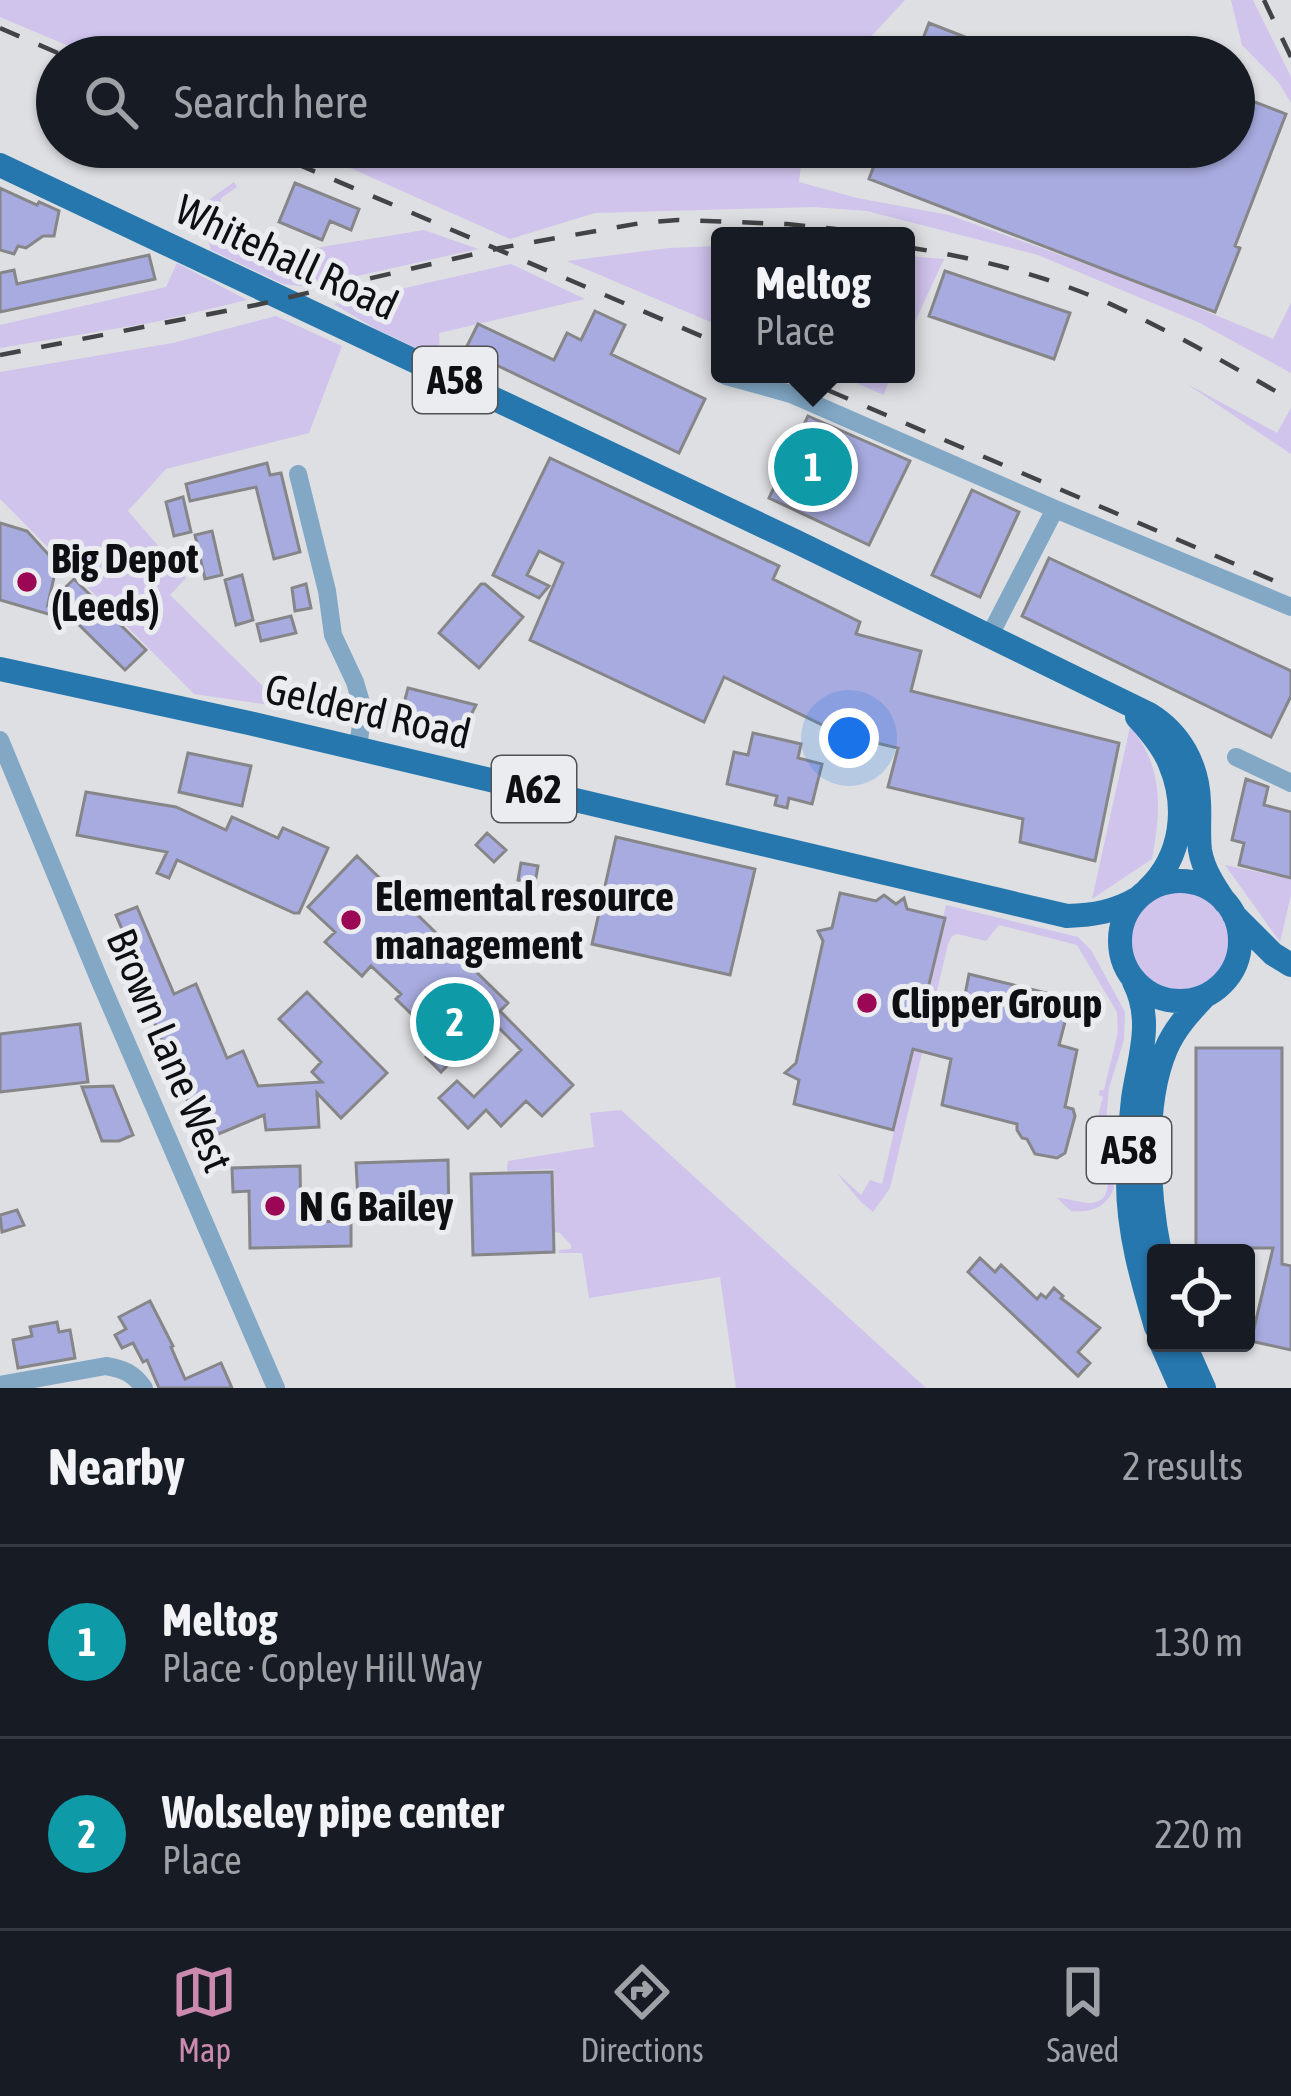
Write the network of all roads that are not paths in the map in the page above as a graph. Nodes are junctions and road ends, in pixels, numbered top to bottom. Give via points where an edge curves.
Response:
1 (0, 165) edge
2 (752, 383) edge
3 (298, 474) dead end
4 (1055, 509) junction
5 (1291, 607) edge
6 (990, 634) junction
7 (0, 669) edge
8 (1123, 702) junction
9 (358, 748) junction
10 (2, 750) edge
11 (1236, 757) dead end
12 (1291, 783) edge
13 (1140, 896) junction
14 (1229, 907) junction
15 (1067, 916) junction
16 (1291, 968) edge
17 (1128, 970) junction
18 (1213, 990) junction
19 (1159, 1244) edge
20 (1147, 1292) edge
21 (1165, 1352) edge
22 (1188, 1352) edge
23 (0, 1385) edge
24 (144, 1388) edge
25 (276, 1388) edge
26 (1181, 1388) edge
27 (1204, 1388) edge

1 - 6 main road, Whitehall Road / A58
2 - 4 street
3 - 9 street via 333,635 363,710
4 - 5 street
4 - 6 street
6 - 8 main road, Whitehall Road / A58
7 - 9 main road, Gelderd Road / A62
8 - 13 main road, Whitehall Road / A58 via 1164,751 1178,794 1170,865
8 - 14 main road, Whitehall Road / A58 via 1162,722 1189,756 1200,851
9 - 15 main road, Gelderd Road / A62
10 - 25 street, Brown Lane West
11 - 12 street
13 - 14 main road via 1178,881 1214,892
13 - 15 main road, Gelderd Road / A62 via 1098,915
13 - 17 main road, A58 via 1120,937
14 - 16 main road, A58
14 - 18 main road via 1237,959
15 - 17 main road, Gelderd Road / A62 via 1102,938
16 - 18 main road via 1243,972
17 - 18 main road via 1143,988 1176,1001
17 - 20 main road, A58 via 1146,1020 1128,1185
18 - 19 main road via 1166,1049 1154,1098 1150,1188
21 - 26 main road
22 - 27 main road
23 - 24 street via 106,1366 136,1376

